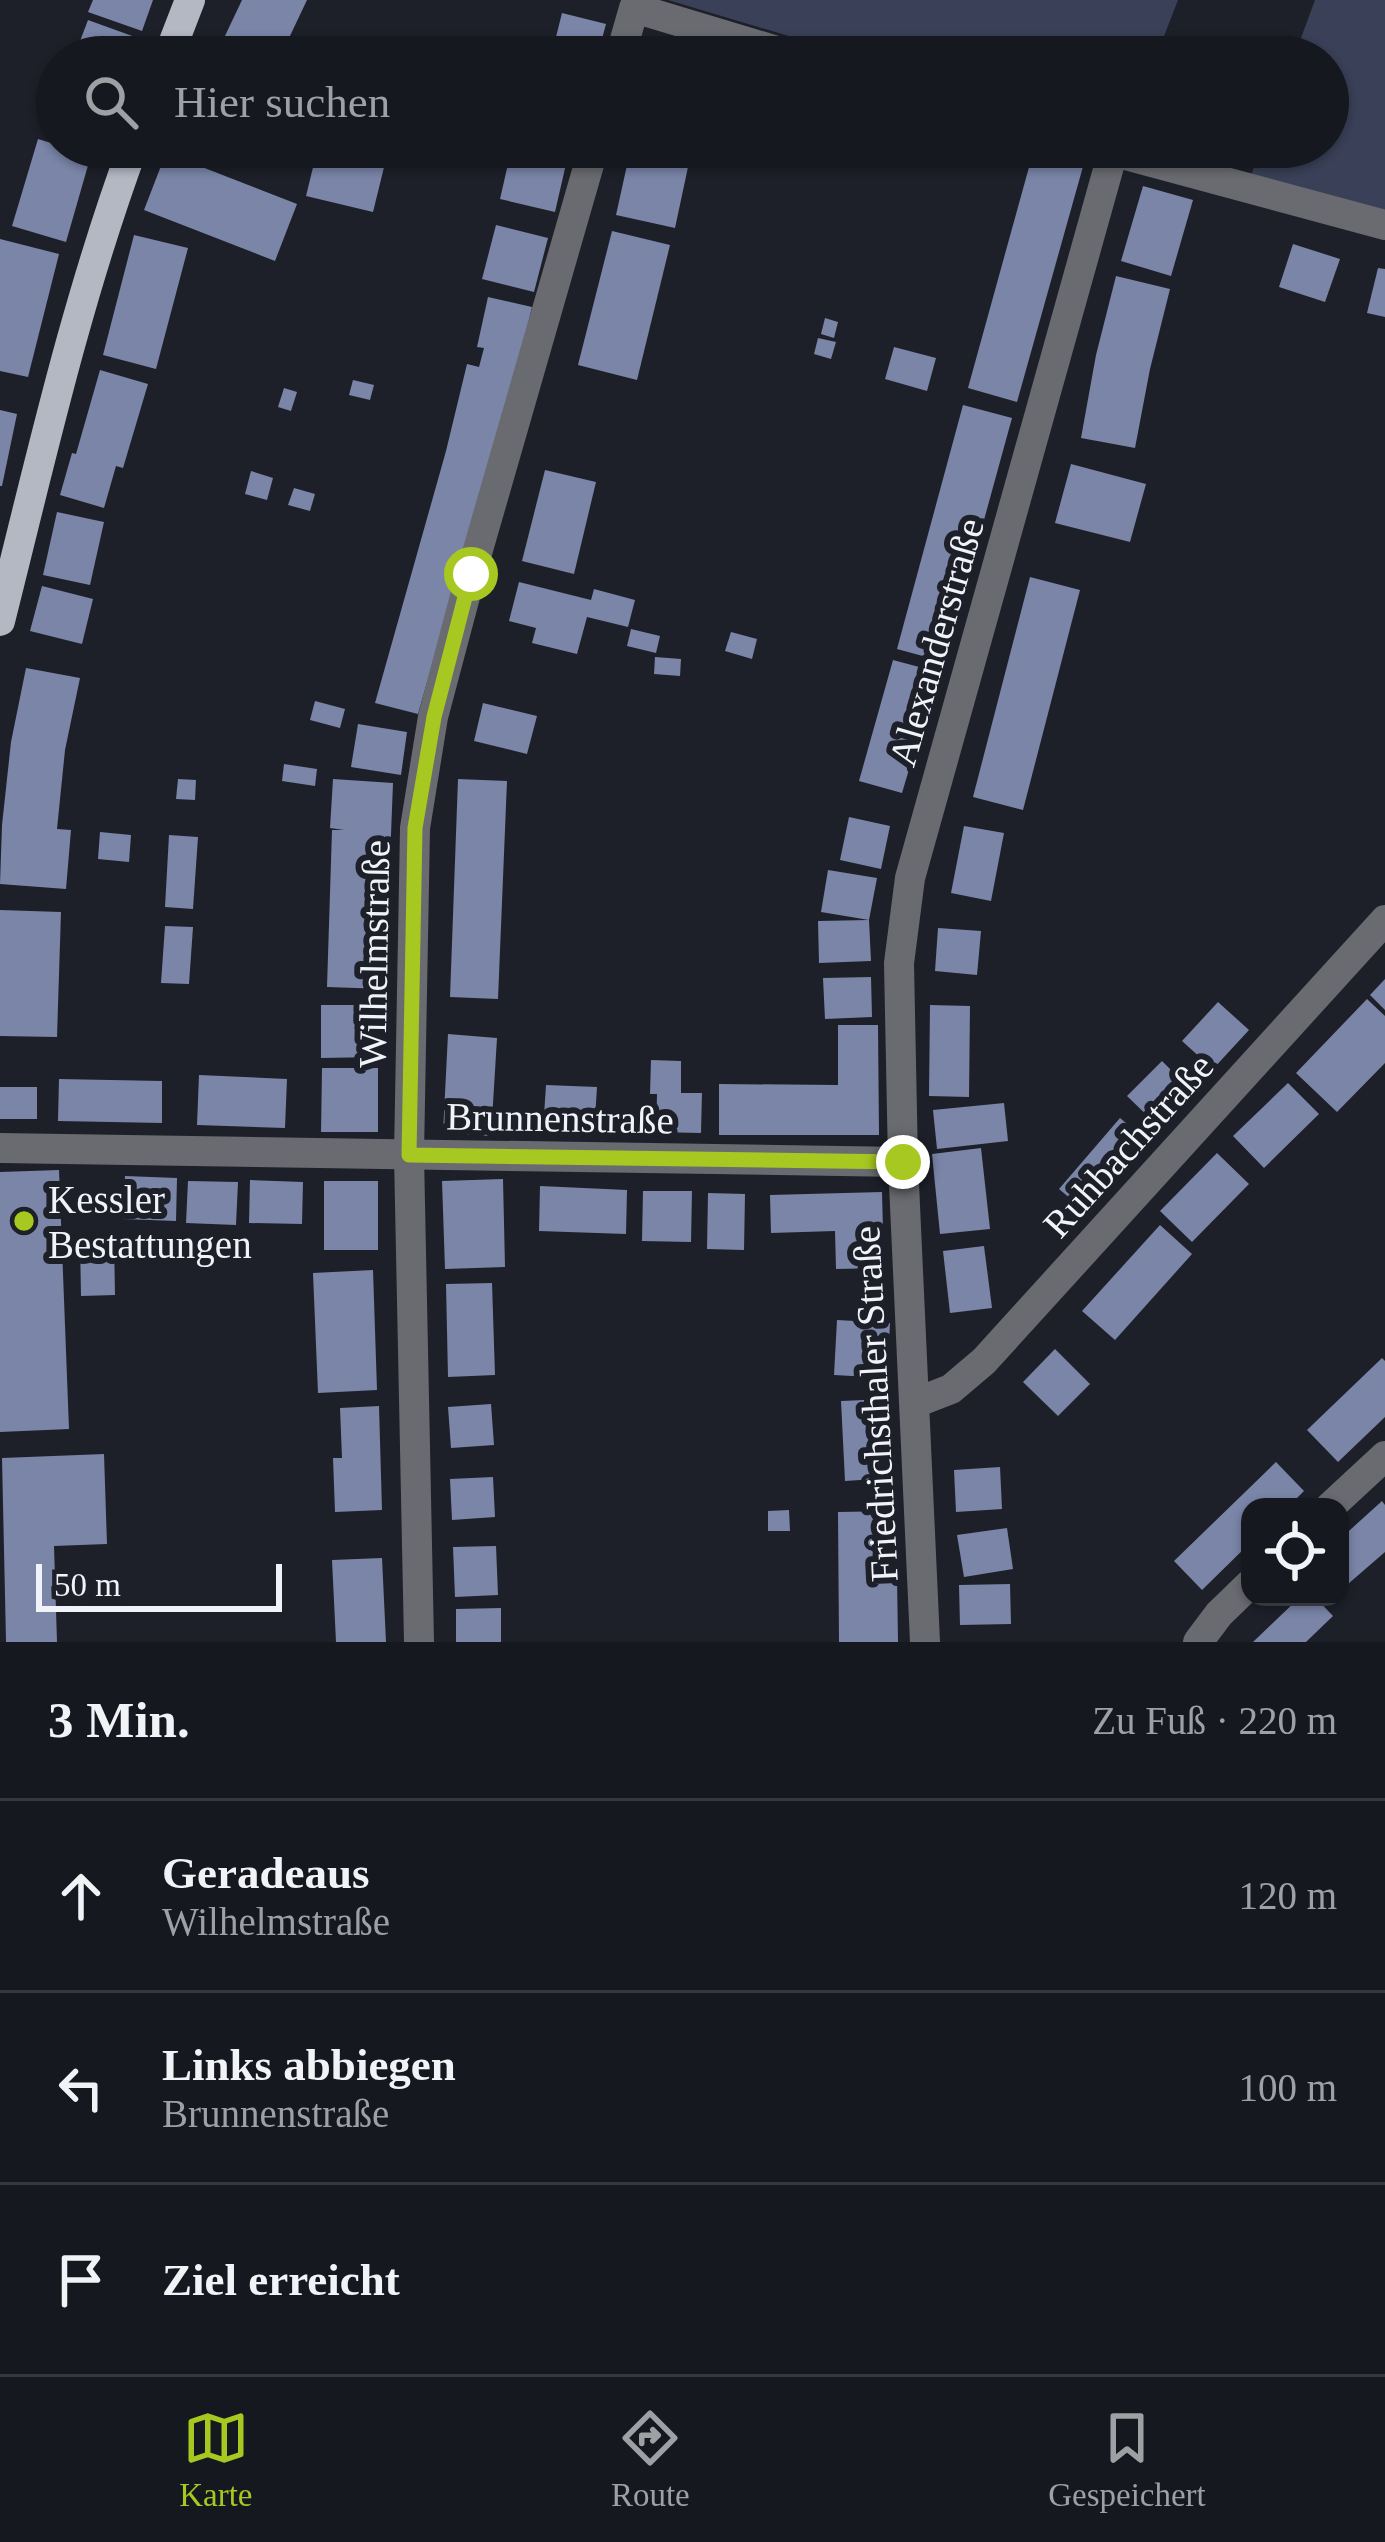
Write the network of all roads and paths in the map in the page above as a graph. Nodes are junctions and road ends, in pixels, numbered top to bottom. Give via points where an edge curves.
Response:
1 (190, 0) edge
2 (176, 36) edge
3 (626, 36) edge
4 (727, 36) edge
5 (126, 168) edge
6 (588, 168) edge
7 (1099, 168) edge
8 (1171, 168) edge
9 (1385, 226) edge
10 (0, 621) edge
11 (1385, 920) edge
12 (0, 1148) edge
13 (409, 1155) junction
14 (903, 1162) junction
15 (915, 1403) junction
16 (1385, 1456) edge
17 (1340, 1498) edge
18 (1241, 1592) edge
19 (419, 1642) edge
20 (925, 1642) edge
21 (1198, 1642) edge

1 - 2 main road
3 - 4 street via 634,8
5 - 10 main road via 69,346
6 - 13 street, Wilhelmstraße via 434,717 415,828
7 - 14 street, Alexanderstraße via 910,878 899,963
8 - 9 street
11 - 15 street, Ruhbachstraße via 985,1361 951,1389
12 - 13 street, Brunnenstraße
13 - 14 street, Brunnenstraße
13 - 19 street, Wilhelmstraße
14 - 15 street, Friedrichsthaler Straße
15 - 20 street, Friedrichsthaler Straße
16 - 17 street
18 - 21 street

